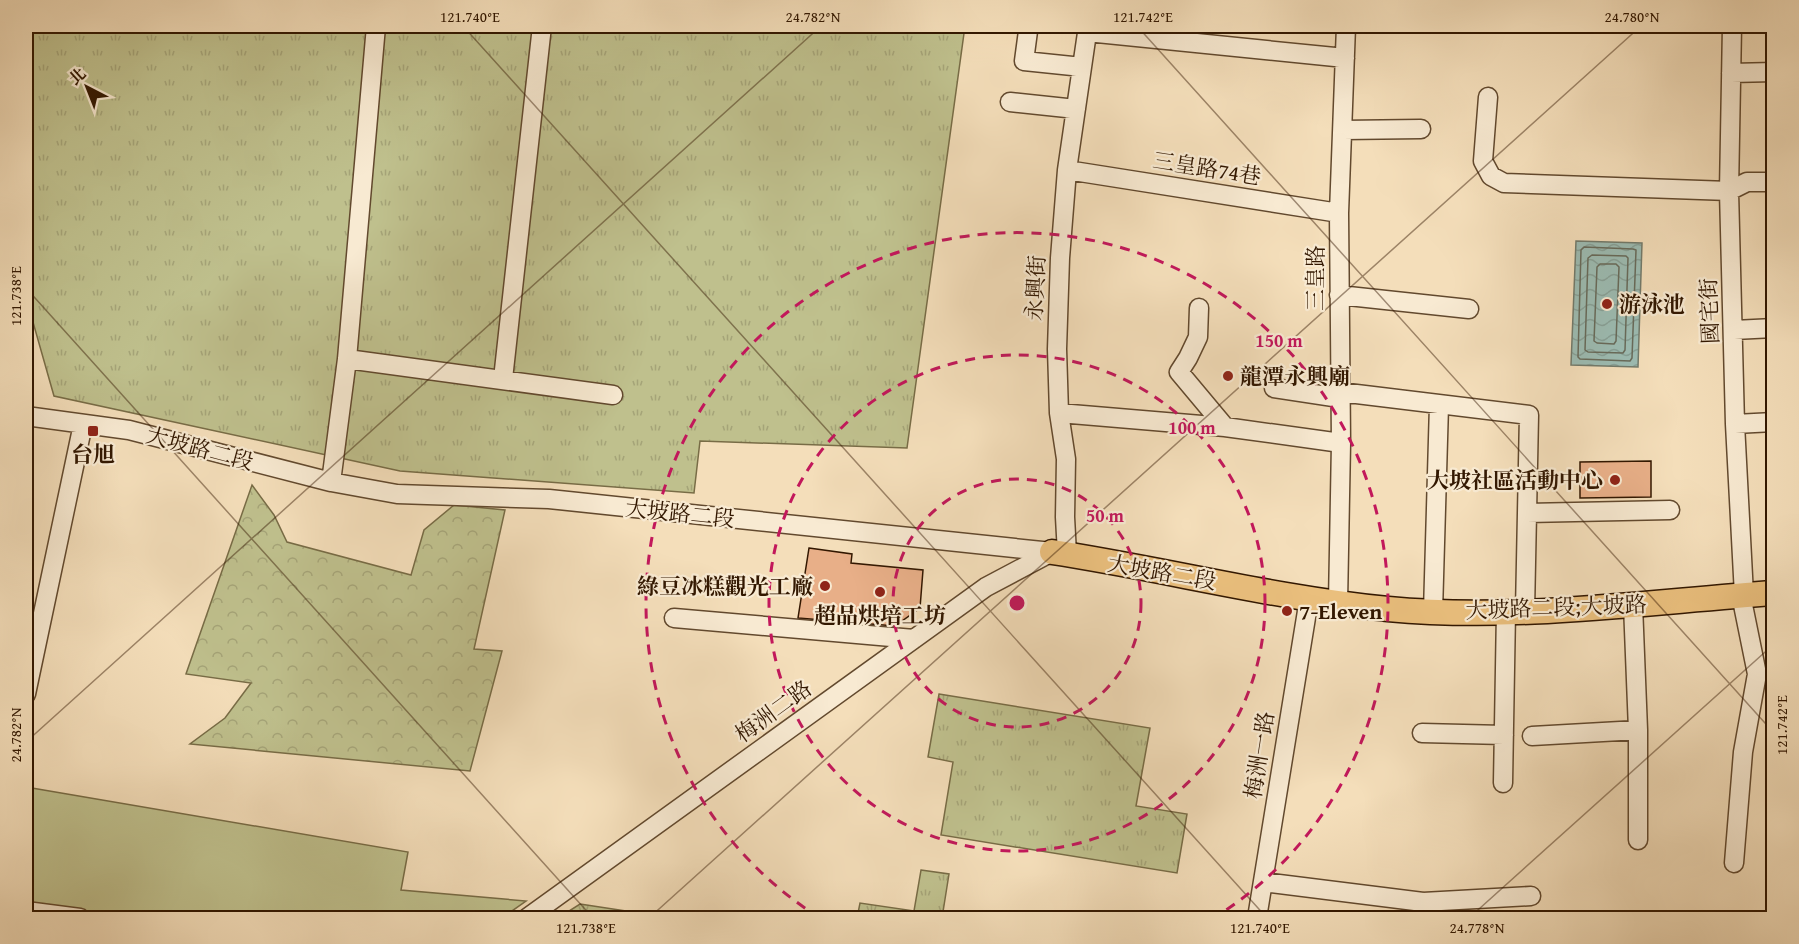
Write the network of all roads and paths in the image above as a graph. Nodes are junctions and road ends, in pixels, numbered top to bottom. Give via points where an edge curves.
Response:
1 (376, 26) edge
2 (542, 26) edge
3 (1346, 26) edge
4 (1732, 26) edge
5 (1087, 29) edge
6 (1028, 31) dead end
7 (1345, 58) junction
8 (1082, 67) junction
9 (1773, 72) edge
10 (1731, 73) junction
11 (1488, 97) dead end
12 (1010, 102) dead end
13 (1076, 109) junction
14 (1421, 129) dead end
15 (1343, 130) junction
16 (1067, 170) junction
17 (1773, 182) edge
18 (1729, 191) junction
19 (1339, 213) junction
20 (1339, 295) junction
21 (1199, 308) dead end
22 (1469, 309) dead end
23 (1773, 328) edge
24 (1734, 330) junction
25 (347, 359) junction
26 (503, 379) junction
27 (1274, 388) dead end
28 (613, 395) dead end
29 (1340, 395) junction
30 (1439, 405) junction
31 (1059, 414) junction
32 (26, 416) edge
33 (1773, 422) edge
34 (83, 424) junction
35 (1735, 424) junction
36 (1225, 427) junction
37 (1341, 443) junction
38 (331, 482) junction
39 (1670, 510) dead end
40 (1527, 513) junction
41 (1060, 553) junction
42 (1773, 593) edge
43 (1744, 595) junction
44 (1309, 598) junction
45 (1338, 603) junction
46 (1633, 605) junction
47 (1516, 611) junction
48 (1433, 612) junction
49 (674, 618) dead end
50 (914, 639) junction
51 (26, 694) edge
52 (1638, 730) junction
53 (1422, 733) dead end
54 (1504, 735) junction
55 (1532, 736) dead end
56 (1503, 783) dead end
57 (1638, 840) dead end
58 (1734, 863) dead end
59 (1263, 882) junction
60 (1531, 896) dead end
61 (26, 911) edge
62 (80, 918) edge
63 (527, 918) edge
64 (1257, 918) edge

1 - 25 street
2 - 26 street
3 - 7 street, 三皇路
4 - 10 street, 國宅街
5 - 7 street
5 - 8 street, 永興街
6 - 8 street via 1024,61
7 - 15 street, 三皇路
8 - 13 street, 永興街
9 - 10 street
10 - 18 street, 國宅街
11 - 18 street via 1483,161 1491,176 1504,183
12 - 13 street
13 - 16 street, 永興街
14 - 15 street
15 - 19 street, 三皇路
16 - 19 street, 三皇路74巷
16 - 31 street, 永興街 via 1057,349
17 - 18 street via 1747,182
18 - 24 street, 國宅街
19 - 20 street, 三皇路
20 - 22 street
20 - 29 street, 三皇路
21 - 36 street via 1198,337 1179,372
23 - 24 street
24 - 35 street, 國宅街
25 - 26 street
25 - 38 street
26 - 28 street
27 - 29 street
29 - 30 street
29 - 37 street, 三皇路
30 - 40 street via 1529,415
30 - 48 street
31 - 36 street
31 - 41 street, 永興街 via 1066,459
32 - 34 street, 大坡路二段
33 - 35 street
34 - 38 street, 大坡路二段 via 129,430
34 - 51 street
35 - 43 street, 國宅街
36 - 37 street
37 - 45 street, 三皇路
38 - 41 street, 大坡路二段 via 397,494 549,499
39 - 40 street
40 - 47 street
41 - 44 main road, 大坡路二段
41 - 50 street, 梅洲二路 via 987,587
42 - 43 main road, 大坡路二段;大坡路
43 - 46 main road, 大坡路二段;大坡路
43 - 58 street, 國宅街 via 1757,674 1743,752
44 - 45 main road, 大坡路二段
44 - 59 street, 梅洲一路
45 - 48 main road, 大坡路二段;大坡路
46 - 47 main road, 大坡路二段;大坡路
46 - 52 street
47 - 48 main road, 大坡路二段;大坡路
47 - 54 street
49 - 50 street
50 - 63 street, 梅洲二路
52 - 55 street
52 - 57 street
53 - 54 street
54 - 56 street
59 - 60 street via 1423,902
59 - 64 street, 梅洲一路
61 - 62 street

